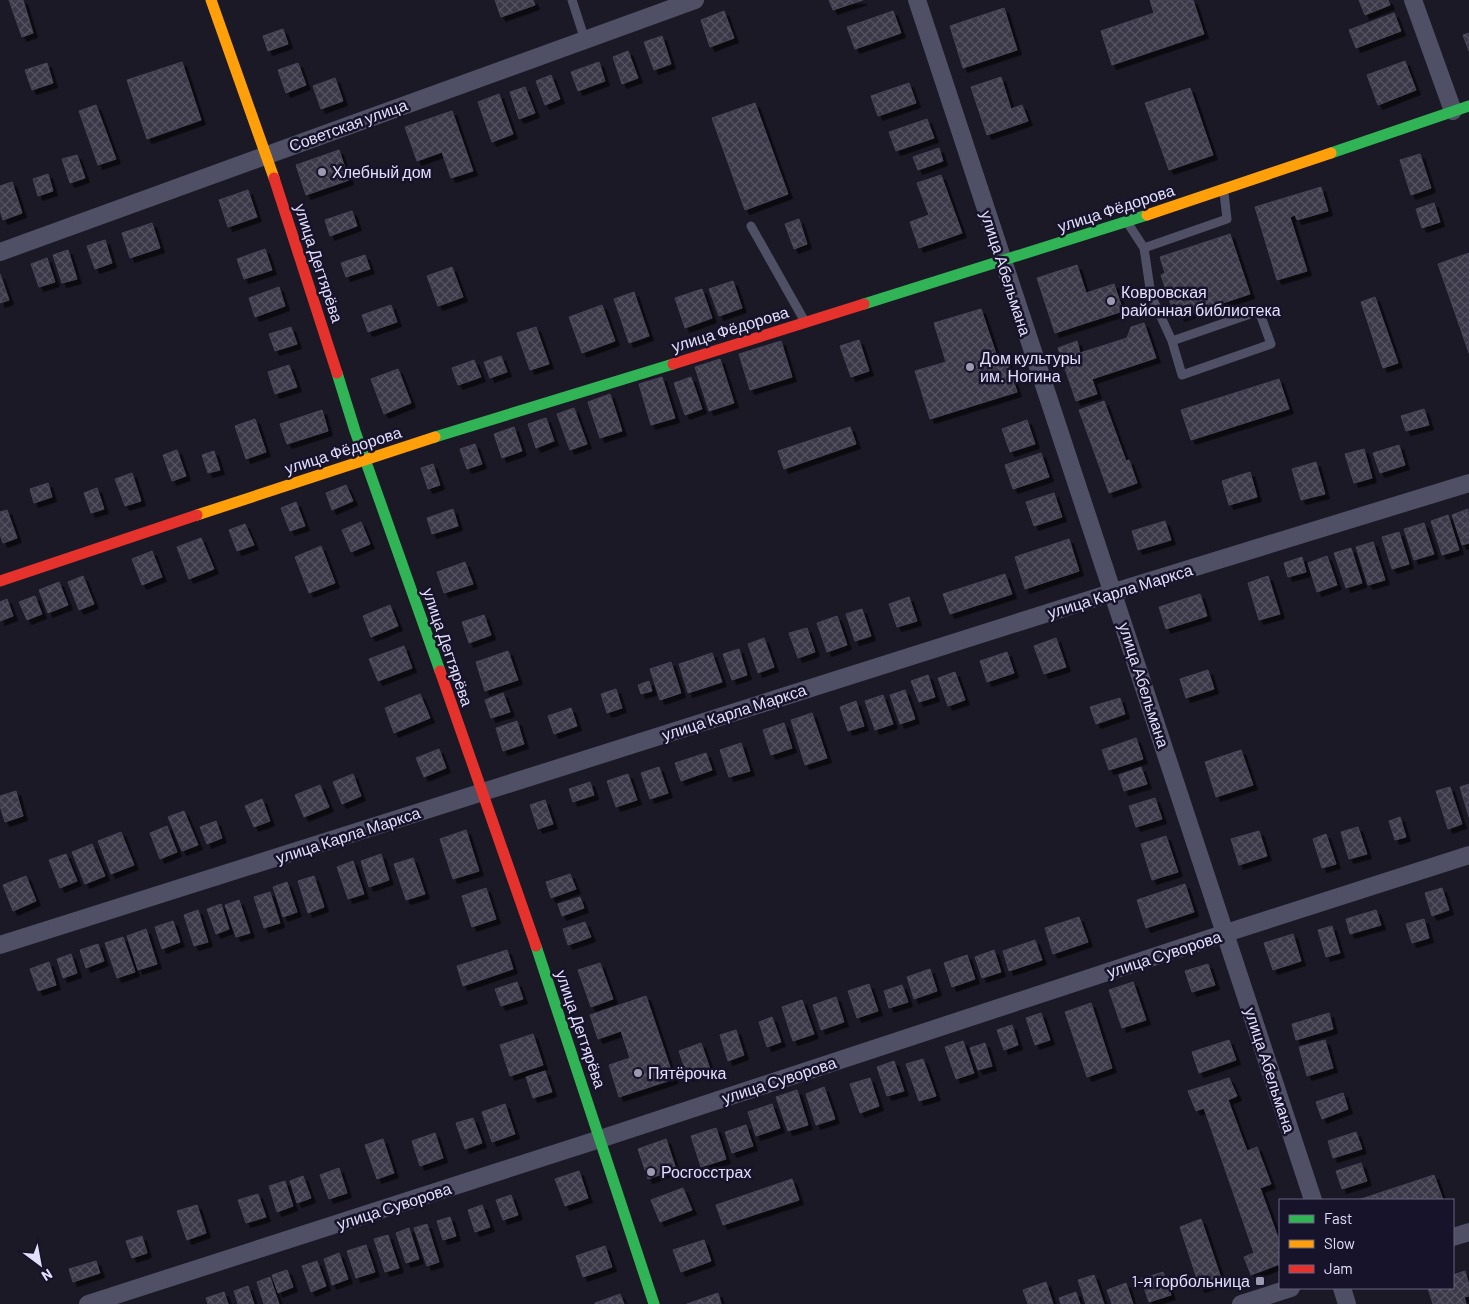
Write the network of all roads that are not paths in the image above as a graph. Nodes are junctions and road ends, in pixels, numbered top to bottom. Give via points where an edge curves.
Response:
1 (211, 0) edge
2 (572, 0) edge
3 (696, 0) edge
4 (917, 0) edge
5 (1413, 0) edge
6 (585, 40) junction
7 (1461, 109) edge
8 (267, 154) junction
9 (1224, 189) junction
10 (1128, 222) junction
11 (751, 226) dead end
12 (1144, 248) junction
13 (0, 252) edge
14 (1002, 262) junction
15 (806, 323) junction
16 (1172, 341) junction
17 (365, 459) junction
18 (1469, 483) edge
19 (0, 582) edge
20 (1114, 592) junction
21 (482, 792) junction
22 (1469, 855) edge
23 (1226, 933) junction
24 (0, 945) edge
25 (600, 1139) junction
26 (1313, 1199) edge
27 (1469, 1232) edge
28 (1454, 1237) edge
29 (1288, 1289) edge
30 (1342, 1289) edge
31 (88, 1304) edge
32 (654, 1304) edge
33 (1241, 1304) edge
34 (1347, 1304) edge

1 - 8 main road, улица Дегтярёва
2 - 6 lane
3 - 6 street, Советская улица
4 - 14 street, улица Абельмана
5 - 7 street
6 - 8 street, Советская улица
7 - 9 main road, улица Фёдорова
8 - 13 street, Советская улица
8 - 17 main road, улица Дегтярёва
9 - 10 main road, улица Фёдорова
9 - 12 lane via 1227,219
10 - 12 lane
10 - 14 main road, улица Фёдорова
11 - 15 lane
12 - 16 lane via 1151,295
14 - 15 main road, улица Фёдорова
14 - 20 street, улица Абельмана
15 - 17 main road, улица Фёдорова
16 - 16 lane via 1182,375 1271,344 1259,311
17 - 19 main road, улица Фёдорова
17 - 21 main road, улица Дегтярёва
18 - 20 street, улица Карла Маркса
20 - 21 street, улица Карла Маркса
20 - 23 street, улица Абельмана
21 - 24 street, улица Карла Маркса
21 - 25 main road, улица Дегтярёва
22 - 23 street, улица Суворова
23 - 25 street, улица Суворова
23 - 26 street, улица Абельмана
25 - 31 street, улица Суворова
25 - 32 main road, улица Дегтярёва
27 - 28 street
29 - 33 street
30 - 34 street

